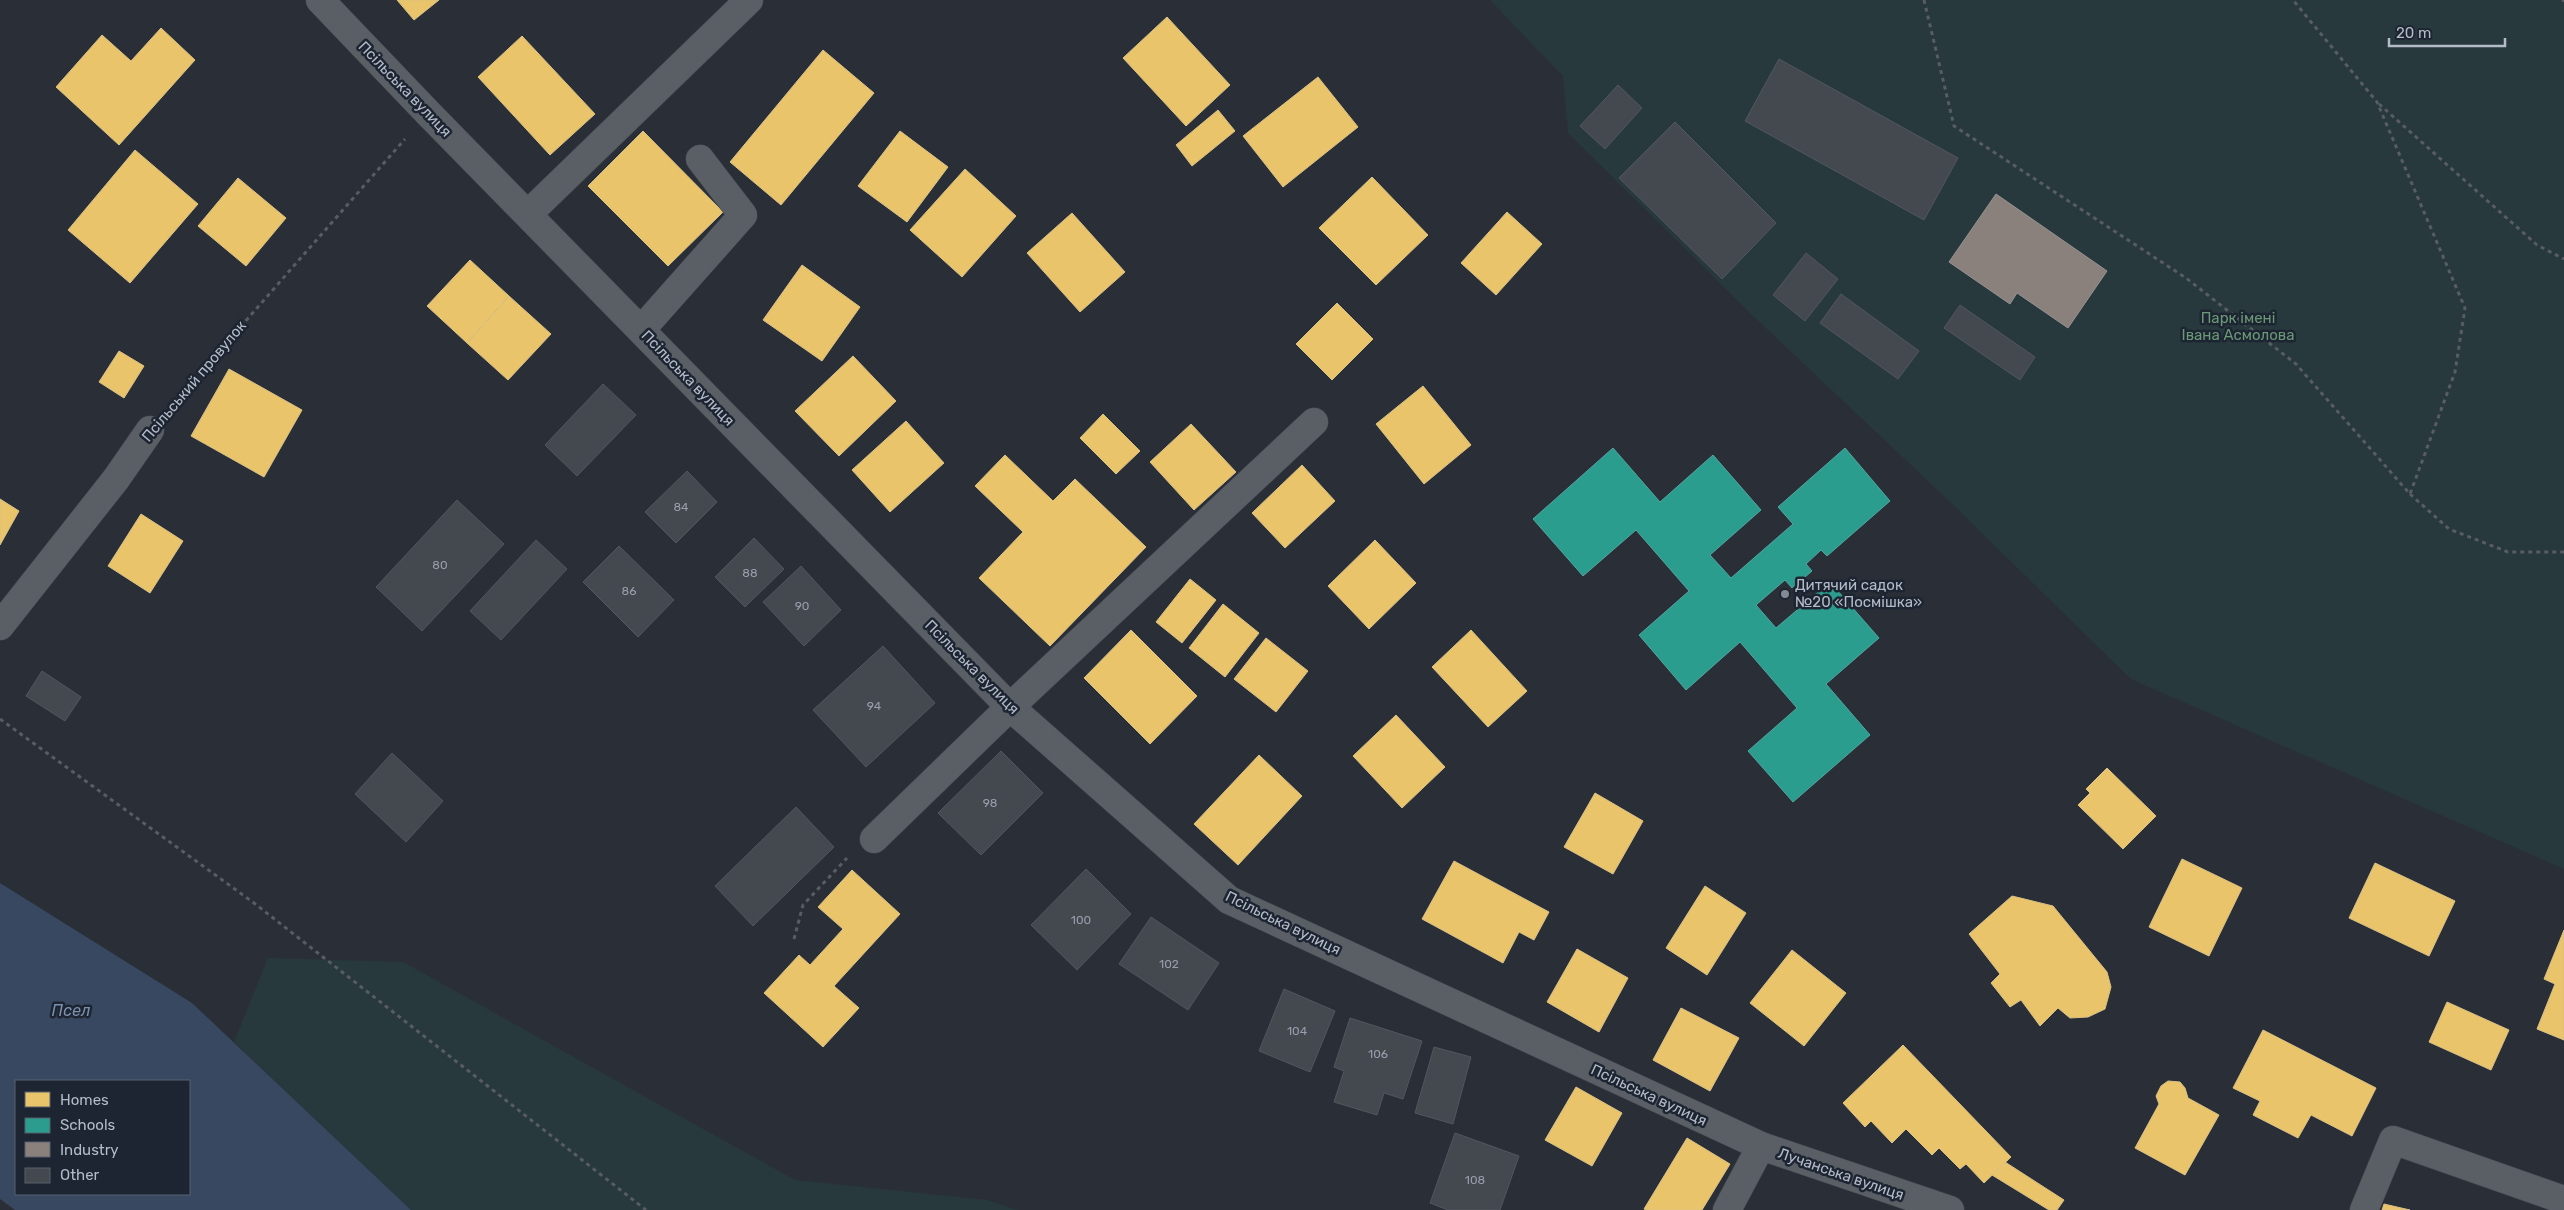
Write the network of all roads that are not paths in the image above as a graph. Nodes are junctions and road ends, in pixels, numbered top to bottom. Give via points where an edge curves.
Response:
1 (320, 0) edge
2 (749, 0) edge
3 (700, 159) dead end
4 (528, 214) junction
5 (641, 330) junction
6 (1314, 422) dead end
7 (150, 430) road end
8 (0, 626) edge
9 (1010, 707) junction
10 (874, 838) dead end
11 (1761, 1146) junction
12 (2564, 1200) edge
13 (1939, 1208) edge
14 (1727, 1210) edge
15 (2364, 1210) edge

1 - 4 street, Псільська вулиця
2 - 4 street
3 - 5 street via 744,216
4 - 5 street, Псільська вулиця
5 - 9 street, Псільська вулиця
6 - 9 street
7 - 8 street, Псільський провулок via 116,479
9 - 10 street
9 - 11 street, Псільська вулиця via 1229,900
11 - 13 street, Лучанська вулиця
11 - 14 street
12 - 15 street via 2393,1140

